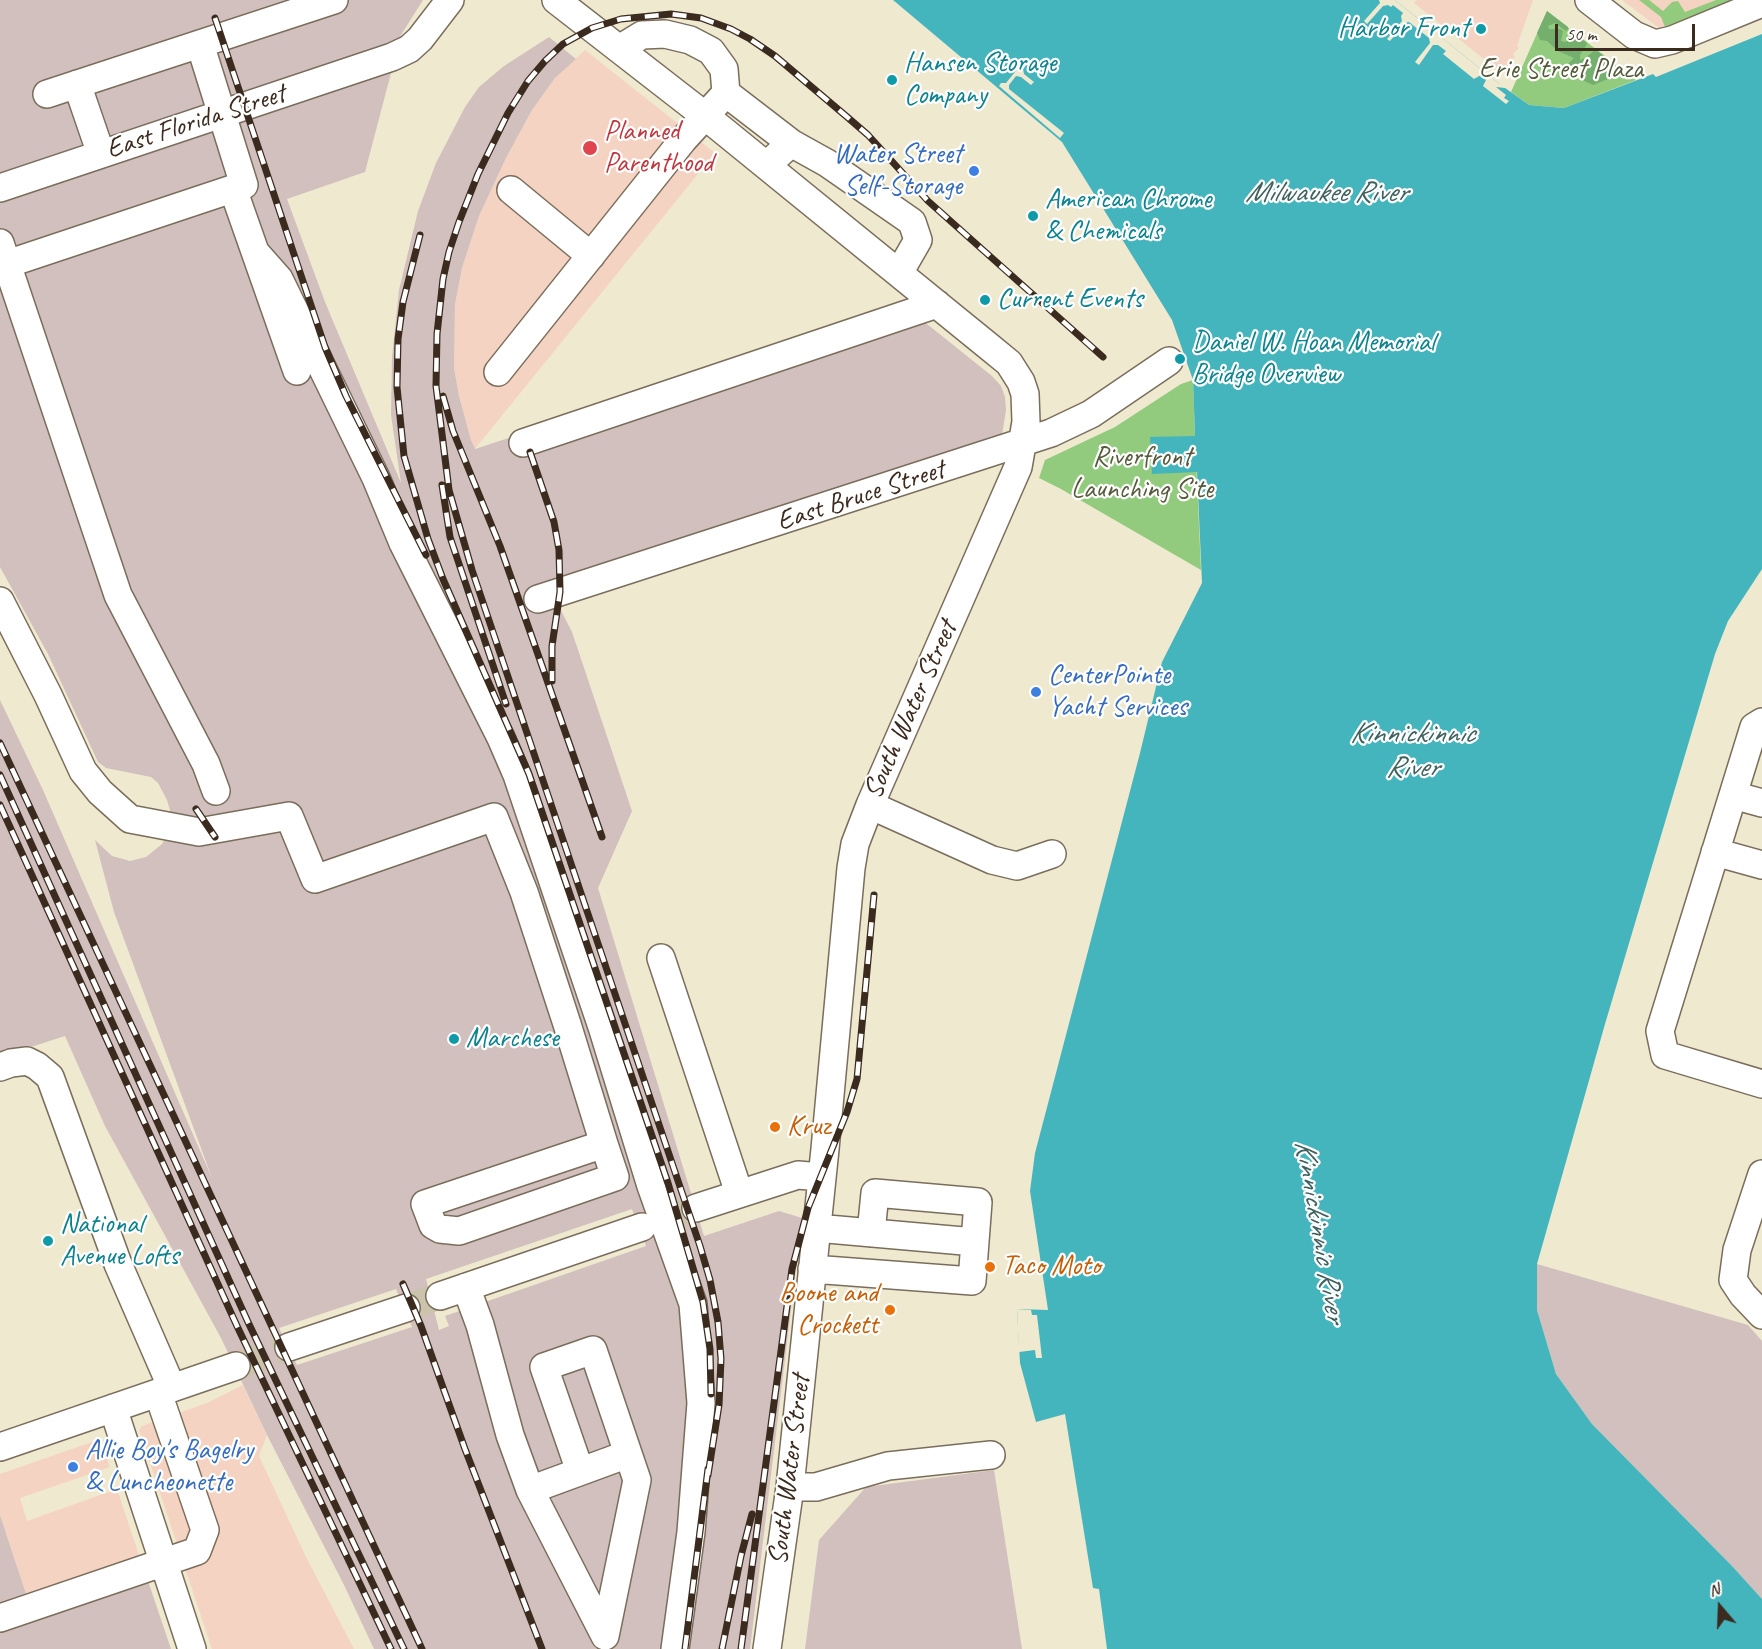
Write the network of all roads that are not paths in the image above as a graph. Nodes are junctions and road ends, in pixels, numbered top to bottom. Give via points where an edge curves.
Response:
1 (334, 0) edge
2 (450, 0) edge
3 (556, 0) edge
4 (1589, 0) edge
5 (1762, 3) edge
6 (200, 44) junction
7 (619, 49) junction
8 (77, 84) junction
9 (726, 93) junction
10 (47, 94) dead end
11 (222, 114) junction
12 (704, 115) junction
13 (791, 144) junction
14 (102, 154) junction
15 (767, 165) junction
16 (854, 182) junction
17 (0, 188) edge
18 (233, 189) junction
19 (512, 190) dead end
20 (825, 213) junction
21 (4, 253) edge
22 (256, 253) junction
23 (591, 256) junction
24 (899, 273) junction
25 (937, 304) junction
26 (1169, 361) dead end
27 (297, 371) dead end
28 (498, 372) dead end
29 (523, 443) dead end
30 (1023, 443) junction
31 (538, 600) dead end
32 (0, 601) edge
33 (1762, 722) edge
34 (1755, 748) edge
35 (216, 791) dead end
36 (1733, 795) junction
37 (1762, 803) edge
38 (870, 805) junction
39 (1715, 852) junction
40 (1052, 854) dead end
41 (1762, 865) edge
42 (661, 958) dead end
43 (0, 1067) edge
44 (1762, 1084) edge
45 (604, 1143) junction
46 (1762, 1174) edge
47 (821, 1177) junction
48 (739, 1193) junction
49 (696, 1208) tunnel mouth
50 (642, 1227) tunnel mouth
51 (816, 1228) junction
52 (871, 1233) junction
53 (975, 1242) junction
54 (812, 1269) junction
55 (466, 1287) junction
56 (440, 1296) tunnel mouth
57 (406, 1308) tunnel mouth
58 (1762, 1315) edge
59 (289, 1347) tunnel mouth
60 (236, 1366) tunnel mouth
61 (165, 1390) junction
62 (112, 1408) junction
63 (0, 1447) edge
64 (628, 1454) junction
65 (991, 1455) dead end
66 (580, 1471) junction
67 (790, 1487) junction
68 (530, 1490) junction
69 (163, 1563) junction
70 (1, 1616) edge
71 (192, 1649) edge
72 (675, 1649) edge
73 (767, 1649) edge

1 - 6 street
2 - 11 street, East Florida Street via 409,49
3 - 7 street, South Water Street
4 - 5 street via 1635,35 1655,44
6 - 8 street
6 - 11 street
7 - 9 street via 642,35 665,34 690,40 711,51 724,69
7 - 12 street, South Water Street
8 - 10 street
8 - 14 street
9 - 12 street
9 - 13 street
11 - 14 street, East Florida Street
11 - 18 street via 244,185
12 - 15 street, South Water Street
12 - 23 street
13 - 15 street
13 - 16 street
14 - 17 street, East Florida Street
15 - 20 street, South Water Street
16 - 20 street
16 - 24 street via 912,222 918,240
18 - 21 street
18 - 22 street
19 - 23 street
20 - 24 street, South Water Street
21 - 35 street via 118,595 206,764
22 - 27 street
22 - 72 street via 279,279 517,775 693,1304 701,1403
23 - 28 street
24 - 25 street, South Water Street
25 - 29 street
25 - 30 street, South Water Street via 1015,372 1025,393
26 - 30 street, East Bruce Street via 1091,414
30 - 31 street, East Bruce Street
30 - 38 street, South Water Street via 1018,467
32 - 45 street via 83,771 130,819 199,832 289,816 315,879 494,817 524,892
33 - 34 street via 1754,727
34 - 36 street
36 - 37 street
36 - 39 street
38 - 40 street via 992,860 1017,866
38 - 47 street, South Water Street via 855,844 851,868
39 - 41 street
39 - 44 street via 1660,1030 1665,1055
42 - 48 street
43 - 61 street via 27,1062 50,1077
45 - 45 street via 425,1204 433,1225 459,1231 615,1177
46 - 58 street via 1737,1250 1733,1280
47 - 48 street via 798,1175
47 - 51 street, South Water Street
48 - 49 street
50 - 55 street
51 - 52 street
51 - 54 street, South Water Street
52 - 53 street
52 - 53 street via 875,1193 978,1202
53 - 54 street via 972,1281
54 - 67 street, South Water Street
55 - 56 street
55 - 68 street
57 - 59 street
60 - 61 street
61 - 62 street
61 - 69 street via 205,1530 197,1551
62 - 63 street
62 - 69 street
64 - 66 street
64 - 66 street via 593,1350 544,1366
64 - 68 street via 637,1480 605,1636
65 - 67 street via 888,1466 816,1487
66 - 68 street
67 - 73 street, South Water Street
69 - 70 street
69 - 71 street

